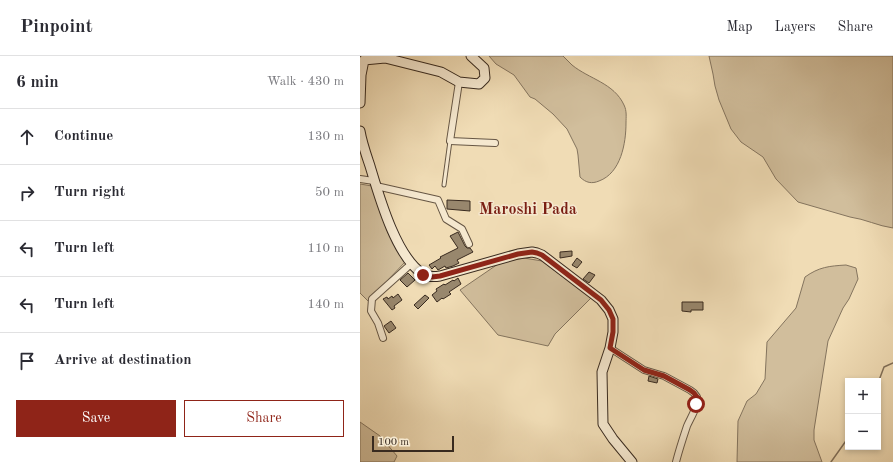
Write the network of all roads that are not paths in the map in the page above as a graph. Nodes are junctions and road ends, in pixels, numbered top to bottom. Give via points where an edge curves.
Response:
1 (471, 56) edge
2 (362, 59) edge
3 (459, 82) junction
4 (360, 103) edge
5 (360, 131) edge
6 (450, 141) junction
7 (495, 143) dead end
8 (360, 179) edge
9 (375, 184) junction
10 (444, 184) dead end
11 (469, 244) dead end
12 (411, 264) junction
13 (383, 338) dead end
14 (610, 348) junction
15 (632, 462) edge
16 (676, 462) edge

1 - 3 street via 484,68 485,78 479,84
2 - 3 street via 385,58 441,72
2 - 4 street
3 - 6 street
5 - 9 street
6 - 7 street
6 - 10 lane
8 - 9 street
9 - 11 street via 438,200 446,218 462,230
9 - 12 street via 396,239
12 - 13 street via 372,300 371,311
12 - 14 street via 423,275 432,277 518,254 532,252 542,255 601,300 609,310 613,319
14 - 15 street via 602,372 603,424
14 - 16 street via 639,367 690,390 697,397

